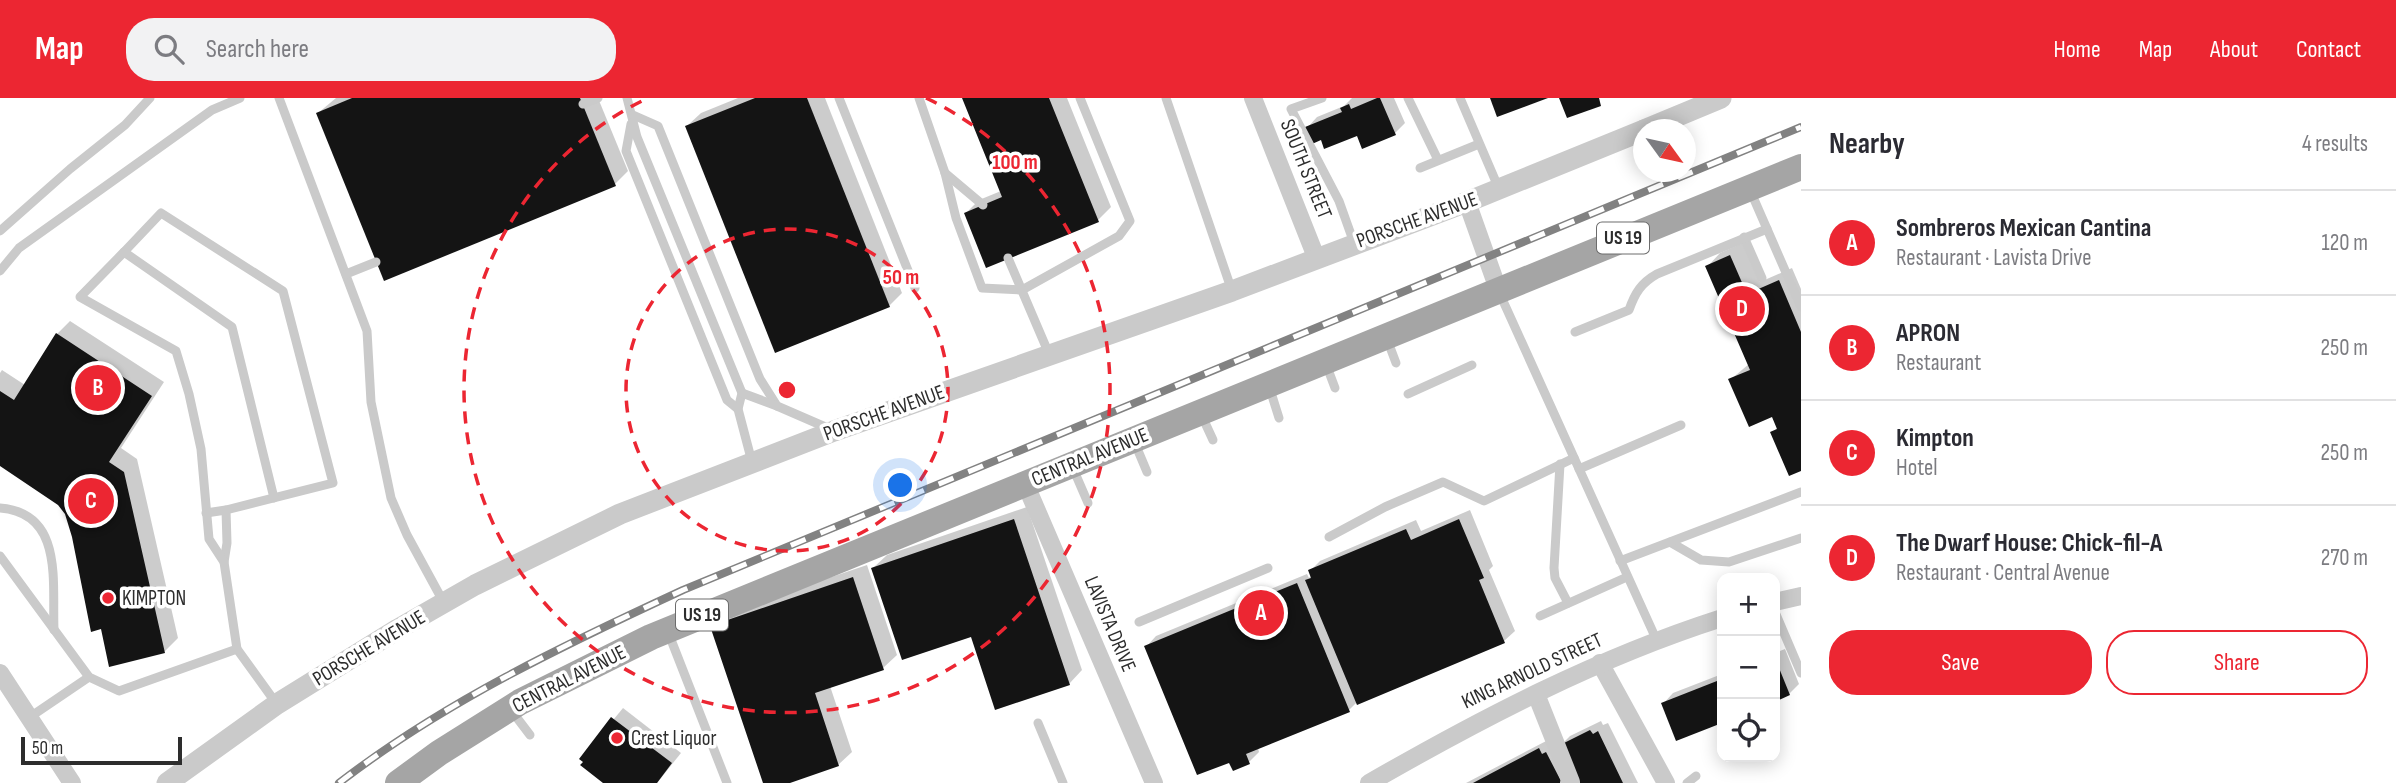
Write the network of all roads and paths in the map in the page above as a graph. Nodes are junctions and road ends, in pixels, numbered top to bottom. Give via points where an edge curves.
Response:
1 (150, 98) edge
2 (240, 98) edge
3 (279, 98) edge
4 (598, 98) edge
5 (839, 98) edge
6 (919, 98) edge
7 (1080, 98) edge
8 (1166, 98) edge
9 (1253, 98) edge
10 (1322, 98) edge
11 (1408, 98) edge
12 (1460, 98) edge
13 (1721, 98) edge
14 (630, 99) edge
15 (583, 104) dead end
16 (633, 115) junction
17 (1670, 119) edge
18 (1633, 134) edge
19 (1479, 144) junction
20 (1438, 160) junction
21 (1801, 167) edge
22 (1420, 168) dead end
23 (945, 173) junction
24 (1749, 188) junction
25 (1499, 189) junction
26 (1467, 202) junction
27 (983, 205) dead end
28 (1767, 229) junction
29 (0, 231) edge
30 (1744, 237) junction
31 (1353, 243) junction
32 (124, 252) junction
33 (1316, 257) junction
34 (1008, 258) dead end
35 (376, 262) dead end
36 (0, 271) edge
37 (346, 274) junction
38 (1762, 278) dead end
39 (915, 288) dead end
40 (1022, 290) junction
41 (1232, 290) junction
42 (1499, 292) junction
43 (1801, 307) edge
44 (1575, 332) dead end
45 (1387, 337) junction
46 (1049, 354) junction
47 (1325, 362) junction
48 (1396, 363) dead end
49 (1472, 366) dead end
50 (1269, 385) junction
51 (1335, 388) dead end
52 (742, 393) junction
53 (1408, 394) dead end
54 (777, 406) junction
55 (738, 409) junction
56 (1200, 412) junction
57 (1279, 418) dead end
58 (1681, 425) dead end
59 (834, 431) junction
60 (1133, 440) junction
61 (1213, 440) dead end
62 (1574, 458) junction
63 (752, 462) junction
64 (1560, 464) junction
65 (1072, 465) junction
66 (1579, 469) junction
67 (1147, 472) dead end
68 (1025, 483) junction
69 (1801, 492) edge
70 (274, 498) junction
71 (1088, 503) dead end
72 (0, 508) edge
73 (226, 510) junction
74 (206, 513) junction
75 (1329, 537) dead end
76 (1801, 538) edge
77 (1670, 542) junction
78 (0, 556) edge
79 (1620, 561) junction
80 (224, 562) junction
81 (1268, 568) dead end
82 (1628, 577) junction
83 (1801, 596) edge
84 (1780, 601) edge
85 (444, 603) junction
86 (1568, 603) junction
87 (1540, 616) dead end
88 (1717, 620) edge
89 (1139, 622) dead end
90 (1780, 624) edge
91 (667, 630) junction
92 (55, 632) junction
93 (1657, 641) junction
94 (237, 649) junction
95 (1600, 663) junction
96 (0, 673) edge
97 (1801, 673) edge
98 (89, 677) junction
99 (1536, 694) junction
100 (277, 704) junction
101 (509, 709) junction
102 (30, 717) junction
103 (1038, 723) dead end
104 (530, 735) dead end
105 (1696, 776) dead end
106 (72, 783) edge
107 (167, 783) edge
108 (398, 783) edge
109 (727, 783) edge
110 (1063, 783) edge
111 (1154, 783) edge
112 (1369, 783) edge
113 (1569, 783) edge
114 (1666, 783) edge
115 (1687, 783) edge

1 - 29 lane via 125,125
2 - 36 lane via 212,110 19,248
3 - 37 lane
4 - 15 lane
5 - 39 lane
6 - 23 lane
7 - 40 lane via 1130,220 1119,236
8 - 41 lane
9 - 33 street, SOUTH STREET
10 - 31 lane via 1292,109 1339,201
11 - 20 lane
12 - 19 lane
13 - 17 street, PORSCHE AVENUE
14 - 16 lane
16 - 52 lane via 637,137
16 - 54 lane via 658,126 760,379
16 - 55 lane via 626,151 727,400
18 - 25 street, PORSCHE AVENUE
19 - 20 lane
19 - 25 lane
20 - 22 lane
21 - 24 main road, CENTRAL AVENUE / US 19
23 - 27 lane
23 - 40 lane via 982,288
24 - 28 lane
24 - 42 main road, CENTRAL AVENUE / US 19
25 - 26 street, PORSCHE AVENUE
26 - 31 street, PORSCHE AVENUE
26 - 42 street
28 - 30 lane
28 - 43 lane
30 - 38 lane
30 - 44 lane via 1657,274 1635,292 1629,310
31 - 33 street, PORSCHE AVENUE
32 - 70 lane via 232,327
32 - 70 lane via 161,213 283,291 332,483
32 - 74 lane via 80,297 176,351 201,449
33 - 41 street, PORSCHE AVENUE
34 - 40 lane
35 - 37 lane
37 - 85 lane via 367,331 371,402 391,498
40 - 46 lane
41 - 46 street, PORSCHE AVENUE
42 - 45 main road, CENTRAL AVENUE / US 19
42 - 62 lane
45 - 47 main road, CENTRAL AVENUE / US 19
45 - 48 lane
46 - 59 street, PORSCHE AVENUE
47 - 50 main road, CENTRAL AVENUE / US 19
47 - 51 lane
49 - 53 lane
50 - 56 main road, CENTRAL AVENUE / US 19
50 - 57 lane
52 - 54 lane
52 - 55 lane
54 - 59 lane
55 - 63 lane
56 - 60 main road, CENTRAL AVENUE / US 19
56 - 61 lane
58 - 66 lane
59 - 63 street, PORSCHE AVENUE
60 - 65 main road, CENTRAL AVENUE / US 19
60 - 67 lane
62 - 64 lane
62 - 66 lane
63 - 85 street, PORSCHE AVENUE via 620,514
64 - 75 lane via 1484,501 1443,482
64 - 86 lane via 1555,578
65 - 68 main road, CENTRAL AVENUE / US 19
65 - 71 lane
66 - 79 lane
68 - 91 main road, CENTRAL AVENUE / US 19
68 - 111 street, LAVISTA DRIVE
69 - 77 lane
70 - 73 lane
72 - 92 lane via 22,511 41,527 51,551
73 - 74 lane
73 - 80 lane
74 - 80 lane via 209,540
76 - 77 lane via 1729,562 1701,560
77 - 79 lane
78 - 92 lane
79 - 82 lane
80 - 94 lane
81 - 89 lane
82 - 86 lane
82 - 93 lane
83 - 84 street
85 - 100 street, PORSCHE AVENUE
86 - 87 lane
88 - 93 street, KING ARNOLD STREET
90 - 97 lane
91 - 101 main road, CENTRAL AVENUE / US 19
91 - 109 lane
92 - 98 lane
93 - 95 street, KING ARNOLD STREET
94 - 98 lane via 119,691
94 - 100 lane
95 - 99 street, KING ARNOLD STREET
95 - 114 street
96 - 102 street
98 - 102 lane
99 - 112 street, KING ARNOLD STREET via 1467,726
99 - 113 street
100 - 107 street, PORSCHE AVENUE
101 - 104 lane
101 - 108 main road, CENTRAL AVENUE / US 19
102 - 106 street
103 - 110 lane
105 - 115 lane

